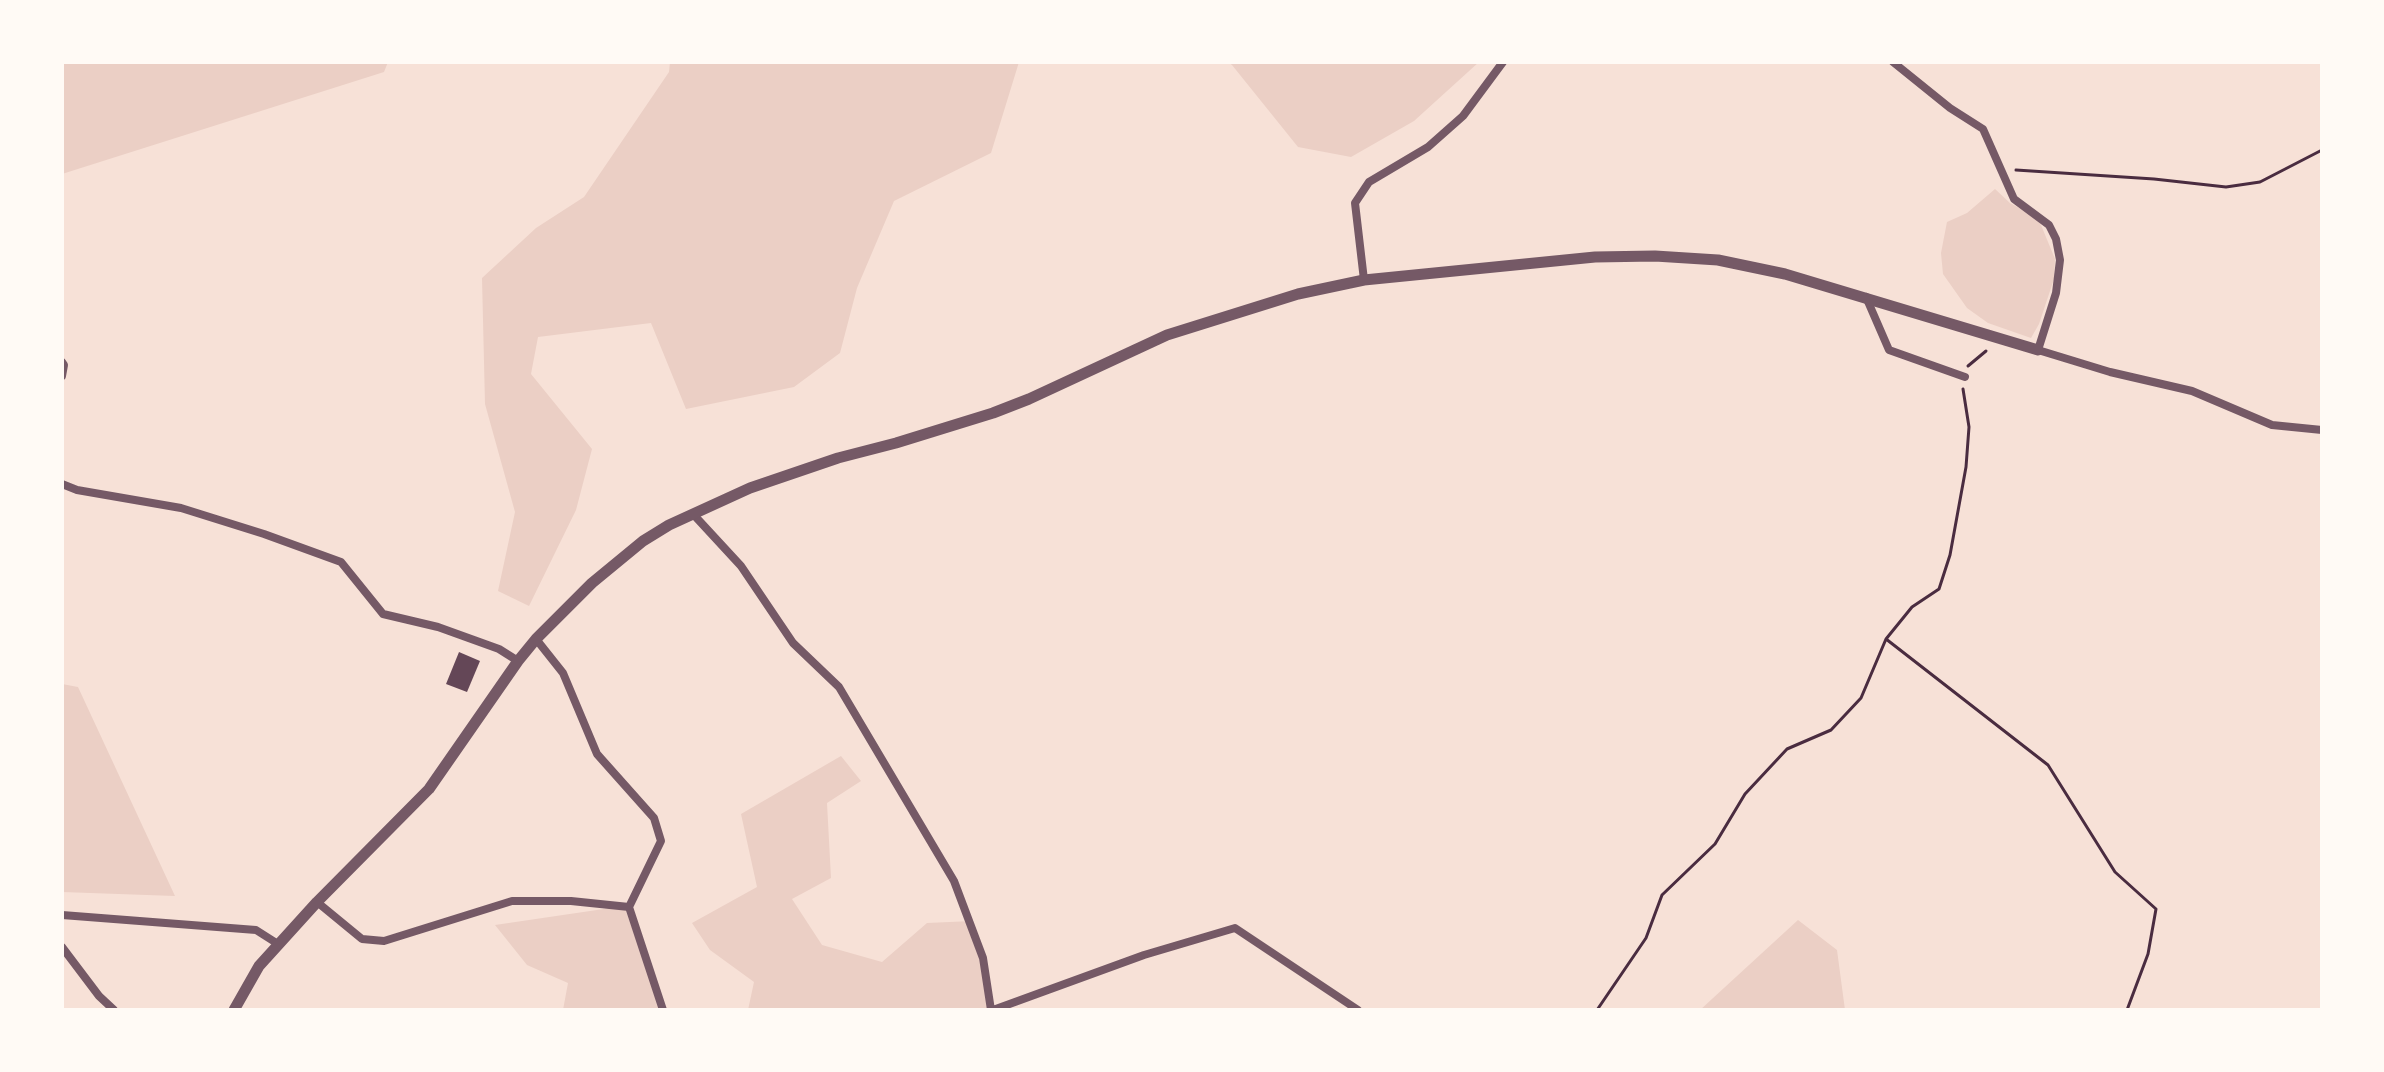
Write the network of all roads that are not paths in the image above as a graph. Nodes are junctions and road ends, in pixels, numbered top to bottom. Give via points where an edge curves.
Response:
1 (1503, 62) edge
2 (1893, 62) edge
3 (1364, 280) junction
4 (1866, 297) junction
5 (2038, 350) junction
6 (62, 362) edge
7 (62, 376) edge
8 (1965, 377) road end
9 (2322, 430) edge
10 (62, 484) edge
11 (693, 514) junction
12 (536, 639) junction
13 (518, 661) junction
14 (317, 902) junction
15 (629, 907) junction
16 (62, 915) edge
17 (278, 944) junction
18 (62, 947) edge
19 (114, 1010) edge
20 (234, 1010) edge
21 (663, 1010) edge
22 (992, 1010) edge
23 (1358, 1010) edge

1 - 3 street via 1463,116 1428,147 1369,182 1355,203
2 - 5 street via 1983,129 2014,199 2049,225 2060,260
3 - 4 street via 1655,256 1718,260
3 - 11 street via 1298,294 1167,335 993,413 793,472
4 - 5 street
4 - 8 street via 1889,350
5 - 9 street via 2192,391 2272,425
6 - 7 street
10 - 13 street via 181,508 341,562 383,614 438,627
11 - 12 street via 625,554
11 - 22 street via 741,566 793,643 839,687 954,881 983,958
12 - 13 street
12 - 15 street via 563,673 597,754 654,818 661,841
13 - 14 street via 429,789
14 - 15 street via 362,939 384,941 512,901
14 - 17 street
15 - 21 street
16 - 17 street via 256,930
17 - 20 street
18 - 19 street
22 - 23 street via 1235,928

